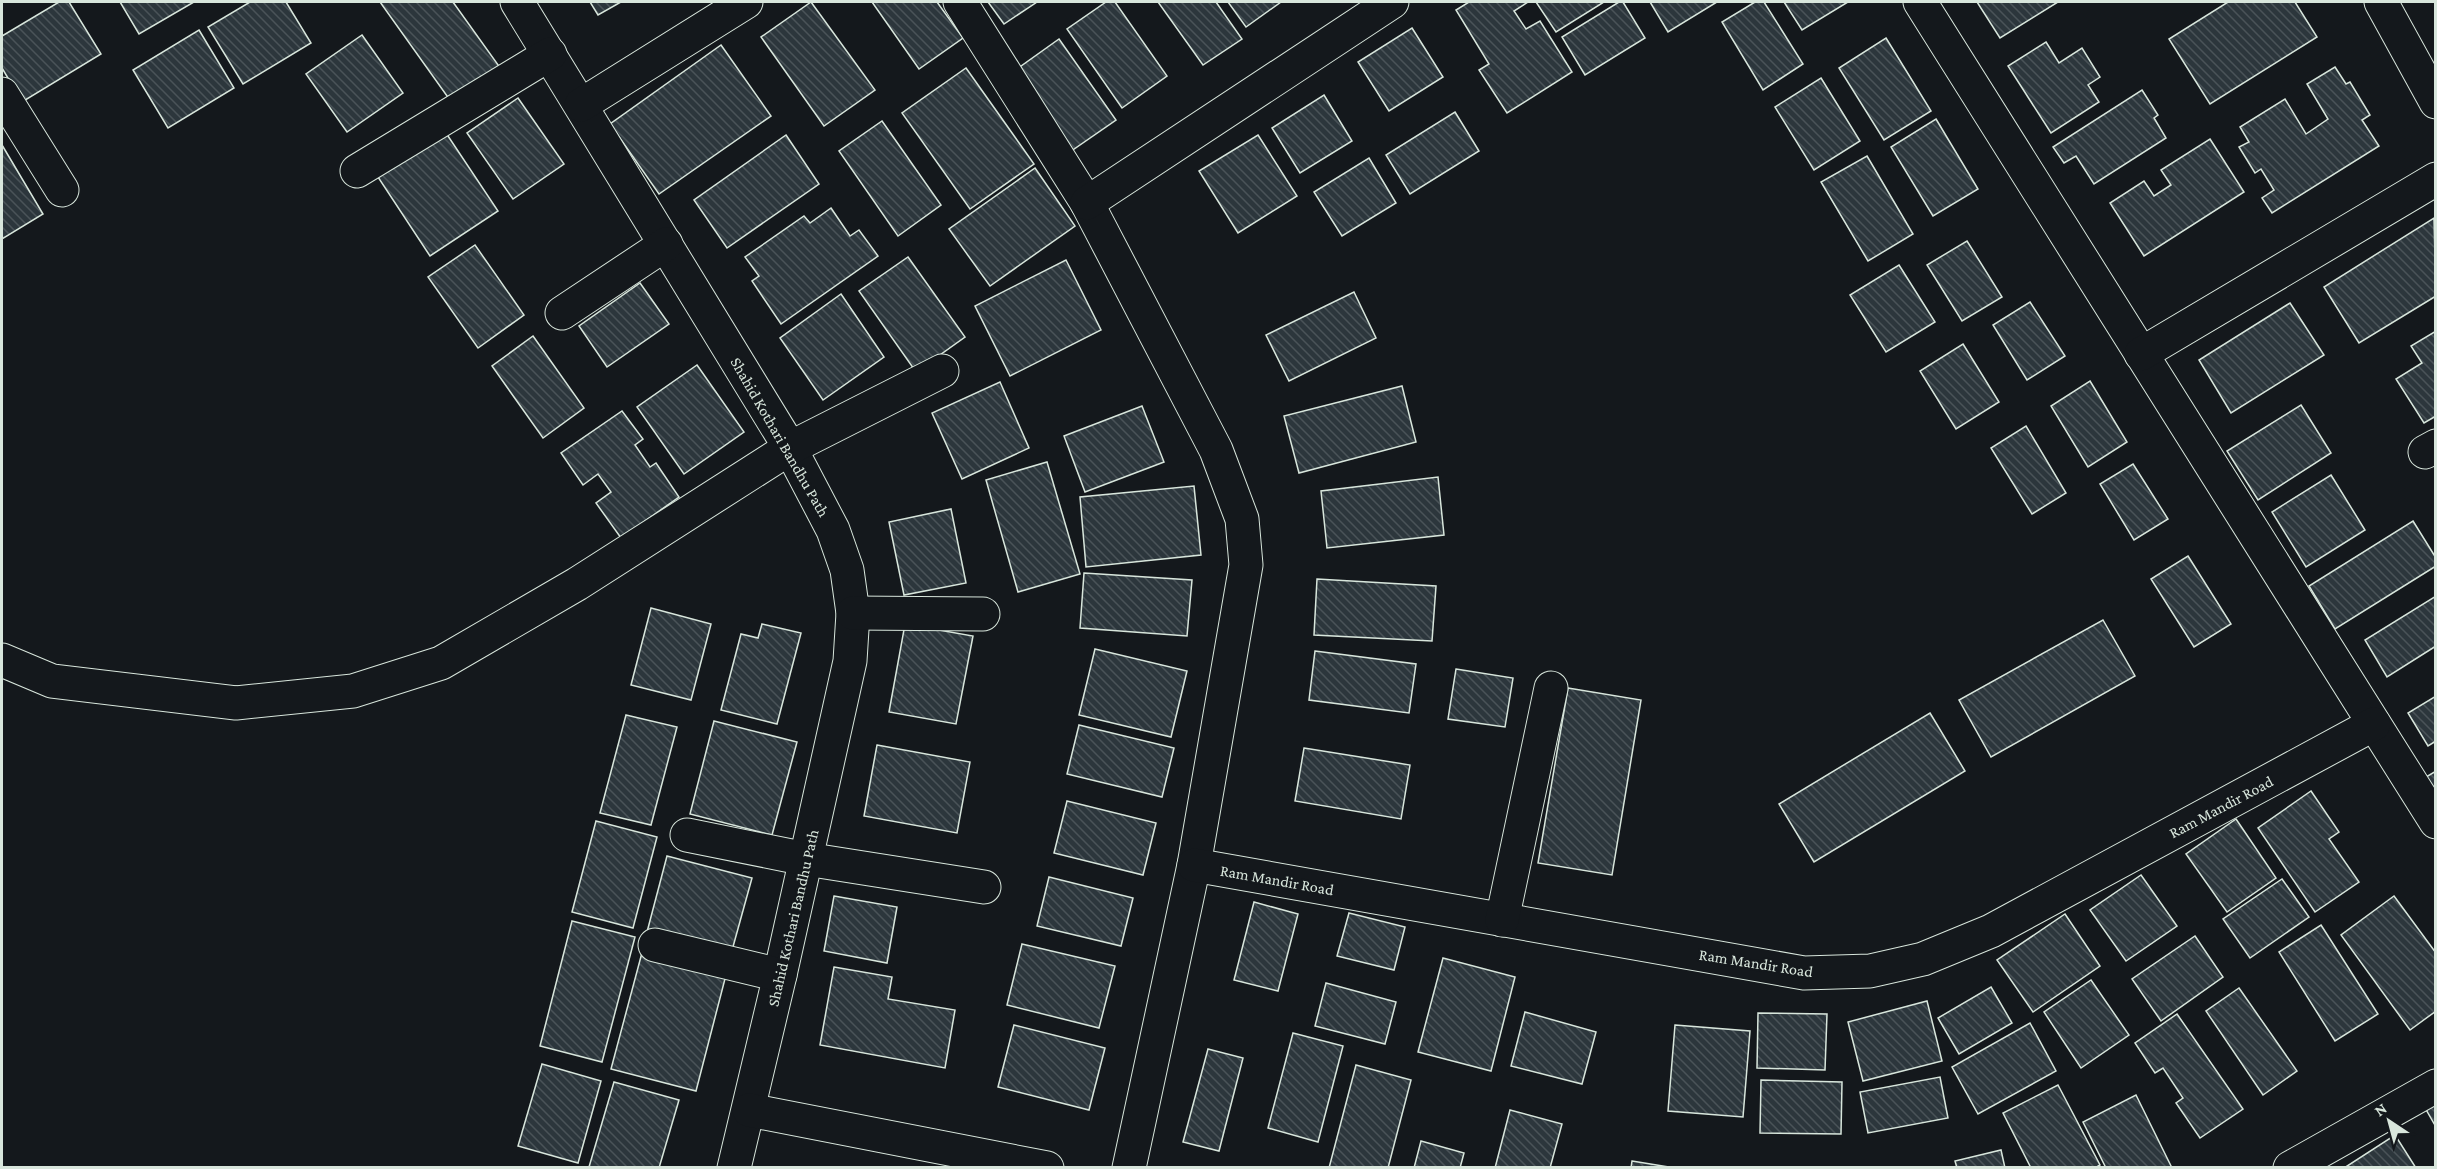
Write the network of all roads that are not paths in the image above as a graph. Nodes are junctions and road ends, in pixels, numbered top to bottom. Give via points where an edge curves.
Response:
1 (518, 2) edge
2 (746, 2) edge
3 (960, 2) edge
4 (1392, 2) edge
5 (1920, 2) edge
6 (2381, 2) edge
7 (550, 54) junction
8 (2, 94) edge
9 (2436, 102) edge
10 (581, 105) junction
11 (357, 171) dead end
12 (2436, 179) edge
13 (62, 190) dead end
14 (1087, 203) junction
15 (666, 244) junction
16 (562, 313) dead end
17 (2141, 354) junction
18 (942, 371) dead end
19 (790, 448) junction
20 (853, 613) junction
21 (984, 614) dead end
22 (2, 660) edge
23 (1551, 688) dead end
24 (2374, 724) junction
25 (2436, 822) edge
26 (687, 835) dead end
27 (806, 859) junction
28 (1194, 865) junction
29 (984, 887) dead end
30 (1502, 920) junction
31 (655, 945) dead end
32 (780, 975) junction
33 (2436, 1086) edge
34 (749, 1110) junction
35 (734, 1167) edge
36 (1047, 1167) edge
37 (1129, 1167) edge
38 (2290, 1167) edge

1 - 7 street, Shahid Kothari Bandhu Path
2 - 10 street
3 - 14 street
4 - 14 street
5 - 17 street
6 - 9 street
7 - 10 street, Shahid Kothari Bandhu Path
7 - 11 street
8 - 13 street
10 - 15 street, Shahid Kothari Bandhu Path
12 - 17 street
14 - 28 street via 1216,450 1242,519 1246,565
15 - 16 street
15 - 19 street, Shahid Kothari Bandhu Path
17 - 24 street
18 - 19 street
19 - 20 street, Shahid Kothari Bandhu Path via 833,530 847,570
19 - 22 street via 577,584 441,663 353,691 236,703 52,681
20 - 21 street
20 - 27 street, Shahid Kothari Bandhu Path via 850,661
23 - 30 street
24 - 25 street
24 - 30 street, Ram Mandir Road via 1991,931 1923,959 1870,971 1803,973
26 - 27 street
27 - 29 street
27 - 32 street, Shahid Kothari Bandhu Path
28 - 30 street, Ram Mandir Road
28 - 37 street
31 - 32 street
32 - 34 street, Shahid Kothari Bandhu Path
33 - 38 street
34 - 35 street, Shahid Kothari Bandhu Path
34 - 36 street

